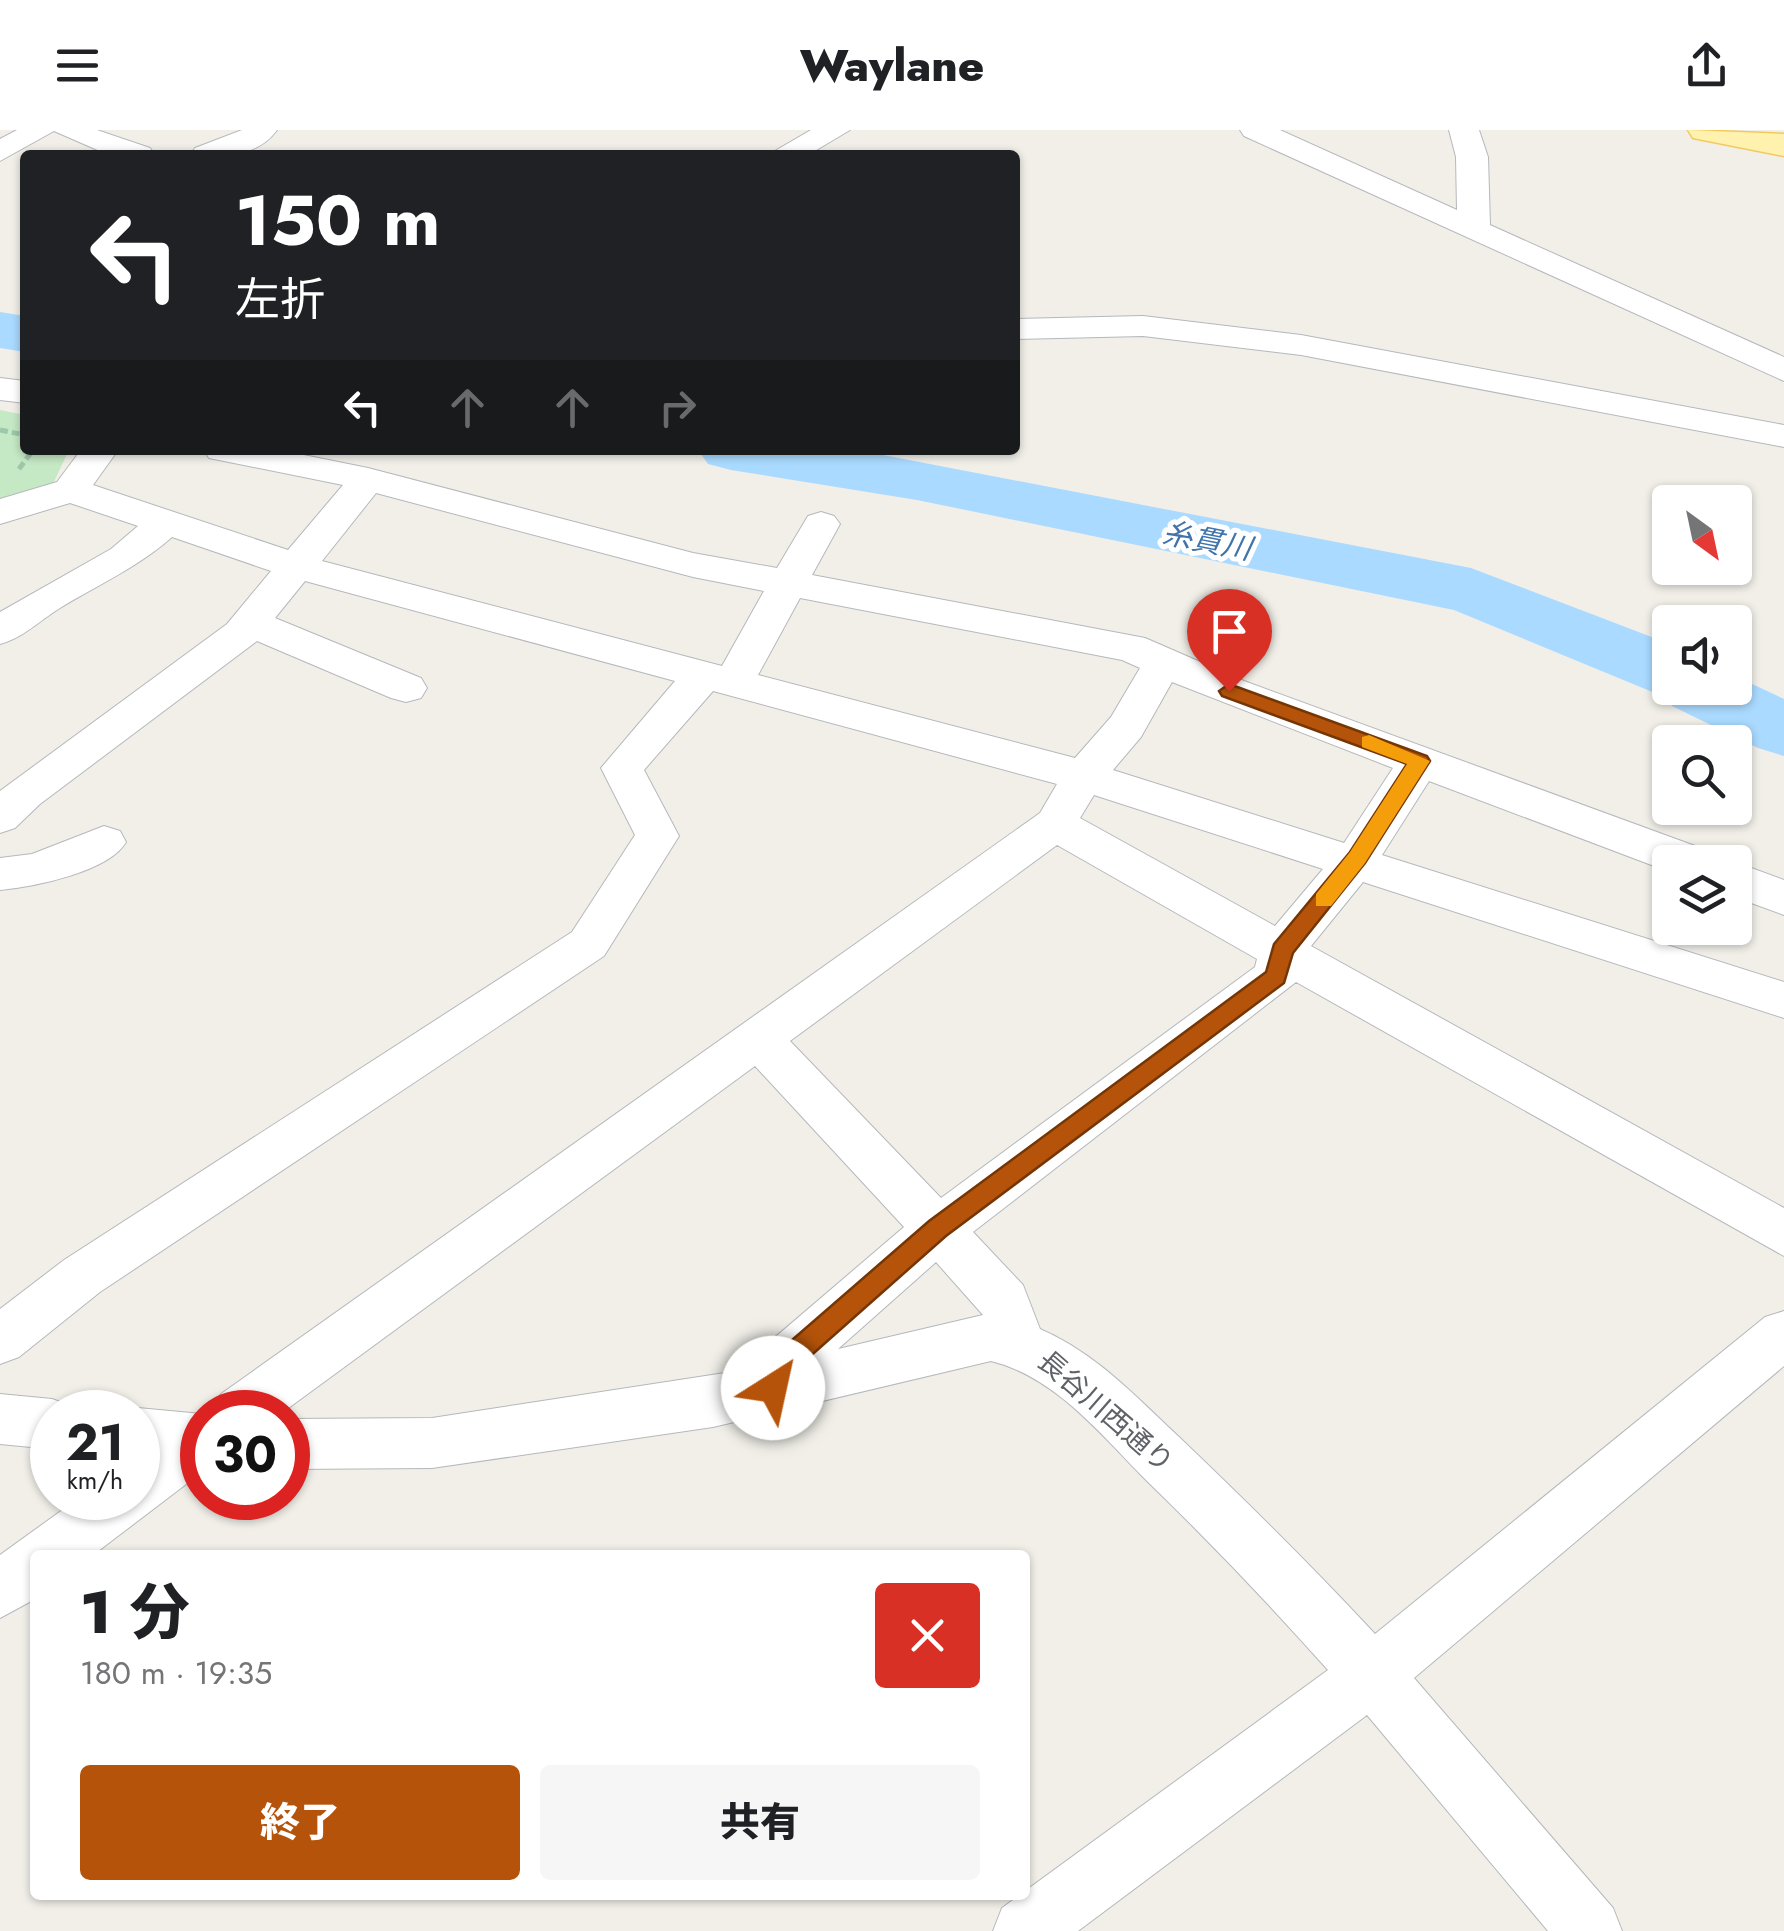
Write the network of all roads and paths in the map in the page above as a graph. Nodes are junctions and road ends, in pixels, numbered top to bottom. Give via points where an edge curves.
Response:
1 (39, 130) edge
2 (68, 130) edge
3 (262, 130) edge
4 (835, 130) edge
5 (1255, 130) edge
6 (1464, 130) edge
7 (1706, 130) edge
8 (1784, 144) edge
9 (125, 150) edge
10 (220, 150) edge
11 (794, 150) edge
12 (0, 152) edge
13 (1474, 227) junction
14 (1020, 329) edge
15 (1784, 370) edge
16 (1784, 436) edge
17 (96, 455) edge
18 (248, 455) edge
19 (368, 478) junction
20 (70, 490) junction
21 (0, 512) edge
22 (167, 522) junction
23 (821, 524) dead end
24 (295, 566) junction
25 (788, 583) junction
26 (249, 622) junction
27 (0, 631) edge
28 (1164, 662) junction
29 (719, 679) junction
30 (406, 688) dead end
31 (1420, 761) junction
32 (1084, 776) junction
33 (0, 817) edge
34 (1055, 824) junction
35 (104, 842) dead end
36 (1652, 848) edge
37 (1354, 861) junction
38 (0, 874) edge
39 (1752, 886) edge
40 (1784, 898) edge
41 (1282, 950) junction
42 (1784, 1000) edge
43 (758, 1038) junction
44 (938, 1229) junction
45 (1784, 1234) edge
46 (1784, 1334) edge
47 (0, 1340) edge
48 (1018, 1341) junction
49 (773, 1388) junction
50 (272, 1390) edge
51 (0, 1419) edge
52 (30, 1422) edge
53 (310, 1444) edge
54 (94, 1520) edge
55 (54, 1550) edge
56 (30, 1568) edge
57 (0, 1590) edge
58 (1374, 1672) junction
59 (1025, 1931) edge
60 (1590, 1931) edge

1 - 12 street
2 - 9 street
3 - 10 street
4 - 11 street
5 - 13 street
6 - 13 street via 1472,157
7 - 8 main road
13 - 15 street
14 - 16 street via 1143,326 1301,345
17 - 20 street
18 - 19 street
19 - 24 street
19 - 25 street via 693,565
20 - 21 street
20 - 22 street
22 - 24 street
22 - 27 street via 126,558 46,598
23 - 25 street
24 - 26 street
24 - 29 street
25 - 28 street via 1131,648
25 - 29 street
26 - 30 street
26 - 33 street
28 - 31 street
28 - 32 street via 1126,727
29 - 32 street
29 - 47 street via 622,768 656,836 588,944 82,1276
31 - 36 street
31 - 37 street
32 - 34 street
32 - 37 street
34 - 41 street
34 - 43 street
35 - 38 street via 38,870
37 - 41 street
37 - 42 street
39 - 40 street
41 - 44 street via 1276,976
41 - 45 street
43 - 44 street
43 - 50 street
44 - 48 street via 1004,1301
44 - 49 street via 778,1368
46 - 58 street
48 - 49 street, 長谷川西通り via 991,1337
48 - 58 street, 長谷川西通り via 1040,1350 1088,1389 1258,1548
49 - 53 street, 長谷川西通り via 432,1443
51 - 52 street
54 - 55 street
56 - 57 street
58 - 59 street
58 - 60 street, 長谷川西通り

